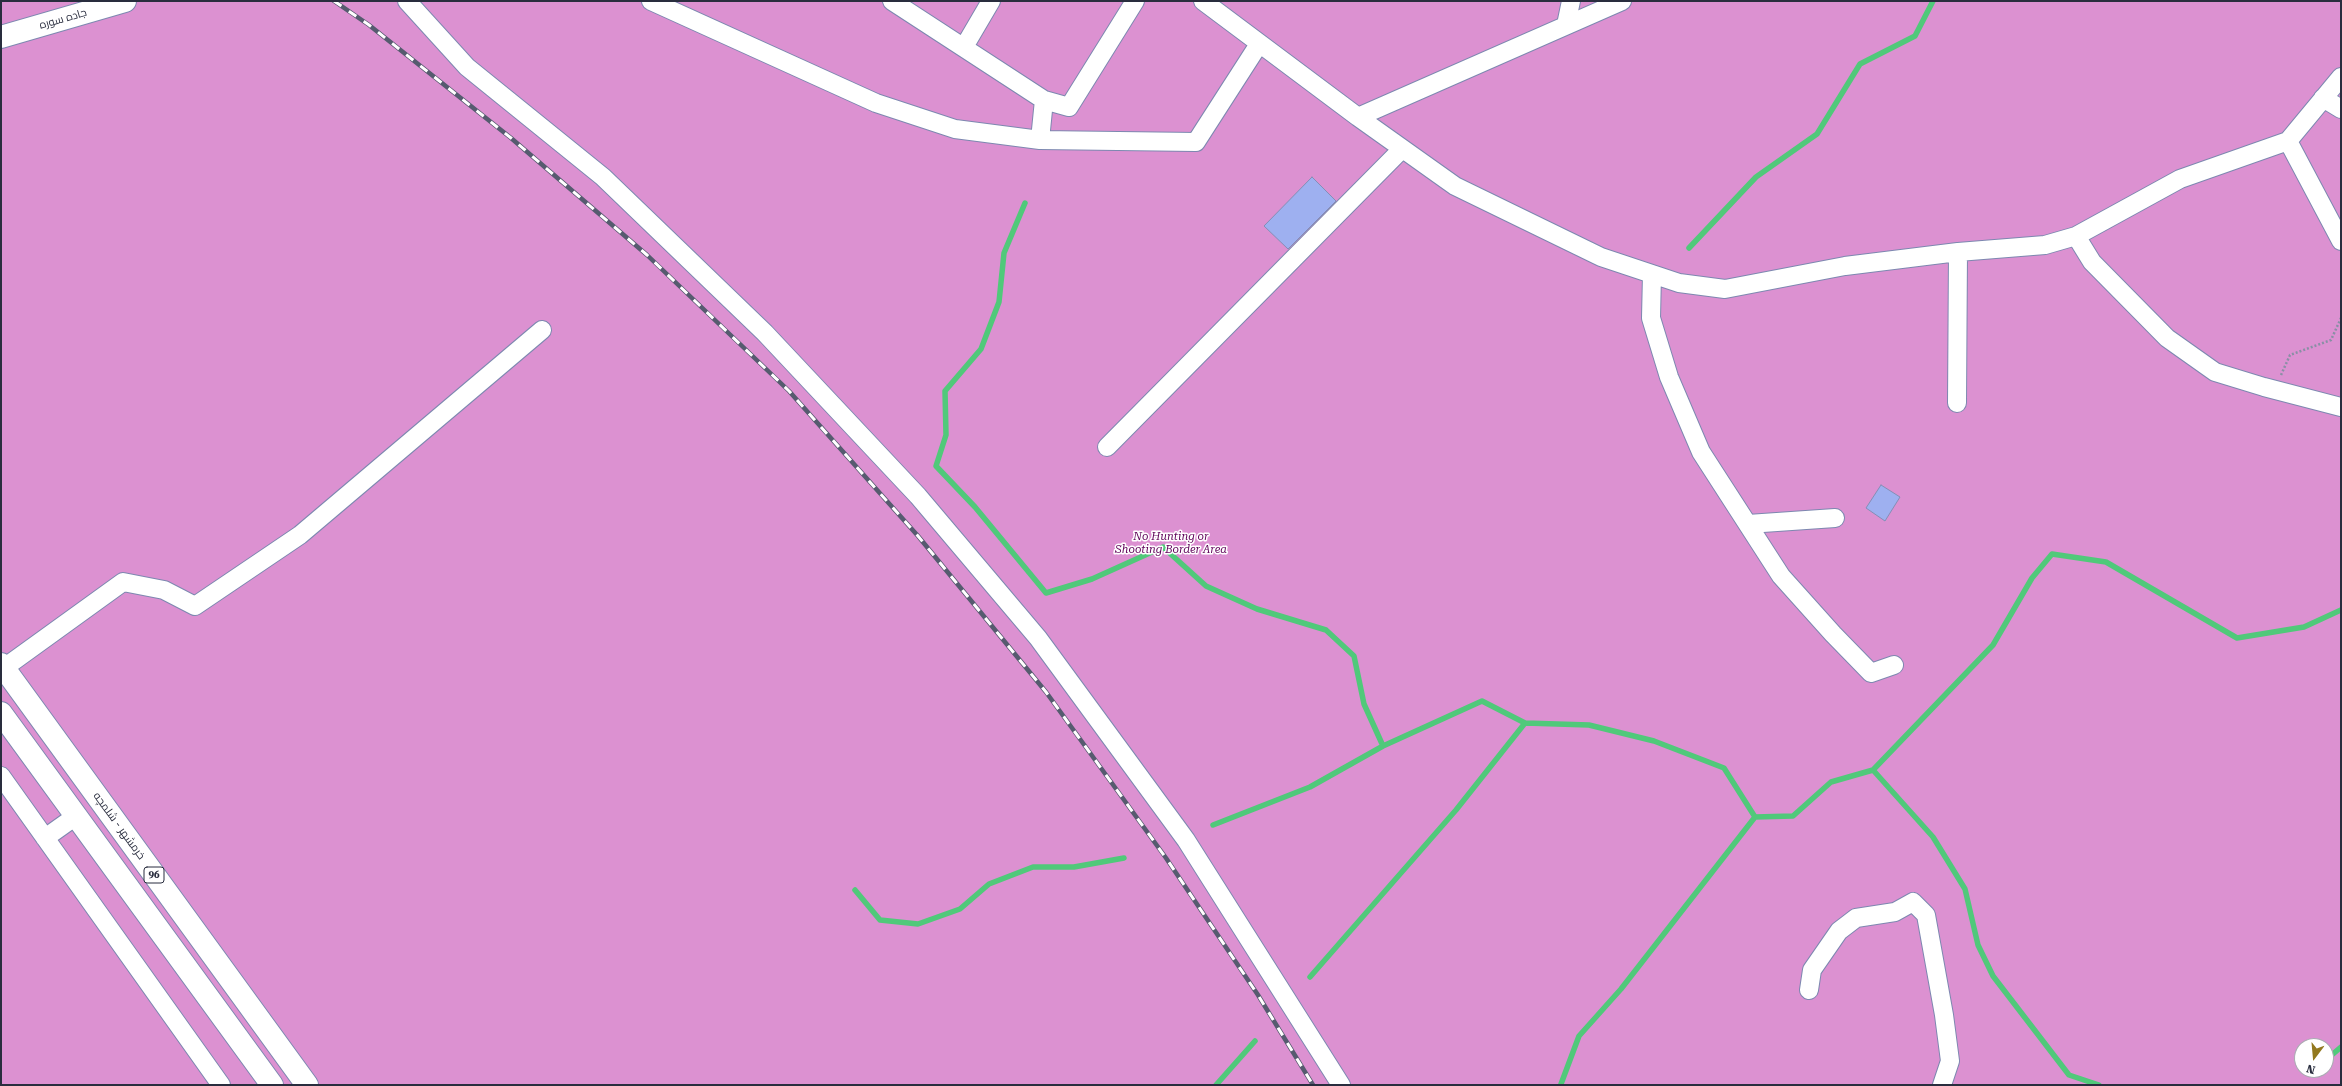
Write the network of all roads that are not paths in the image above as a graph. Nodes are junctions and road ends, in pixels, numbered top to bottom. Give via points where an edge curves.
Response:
1 (125, 1) edge
2 (651, 1) edge
3 (892, 1) edge
4 (991, 1) edge
5 (1135, 1) edge
6 (1203, 1) edge
7 (1571, 1) edge
8 (1622, 1) edge
9 (410, 4) edge
10 (1566, 25) junction
11 (1, 37) edge
12 (1259, 44) junction
13 (964, 48) junction
14 (2341, 77) edge
15 (2323, 98) junction
16 (1044, 100) junction
17 (2341, 109) edge
18 (1358, 117) junction
19 (1040, 140) junction
20 (2288, 141) junction
21 (1402, 149) junction
22 (2076, 236) junction
23 (2341, 240) edge
24 (1958, 252) junction
25 (1652, 274) junction
26 (542, 330) dead end
27 (1957, 402) dead end
28 (2341, 407) edge
29 (1107, 447) dead end
30 (1835, 518) dead end
31 (1748, 524) junction
32 (1894, 665) dead end
33 (2, 666) edge
34 (1, 712) edge
35 (1, 776) edge
36 (76, 816) junction
37 (45, 838) junction
38 (1809, 990) dead end
39 (222, 1085) edge
40 (272, 1085) edge
41 (307, 1085) edge
42 (1341, 1085) edge
43 (1942, 1085) edge

1 - 11 main road, جاده سوره
2 - 19 street via 876,103 955,129
3 - 13 street
4 - 13 street
5 - 16 street via 1069,107
6 - 12 street
7 - 10 street
8 - 10 street
9 - 42 street via 467,67 603,177 754,322 918,496 1038,638 1186,840
10 - 18 street
12 - 18 street
12 - 19 street via 1196,142
13 - 16 street
14 - 15 street
15 - 17 street
15 - 20 street
16 - 19 street
18 - 21 street
20 - 22 street via 2180,179
20 - 23 street
21 - 25 street via 1455,186 1601,257
21 - 29 street
22 - 24 street via 2045,245
22 - 28 street via 2092,262 2167,338 2215,372
24 - 25 street via 1844,266 1726,289 1679,283
24 - 27 street
25 - 31 street via 1651,318 1669,377 1701,452
26 - 33 street via 300,535 195,606 164,590 123,582
30 - 31 street
31 - 32 street via 1781,576 1871,673
33 - 41 main road, خرمشهر - شلمچه / 96
34 - 36 main road, 96
35 - 37 street
36 - 37 street
36 - 40 main road, 96
37 - 39 street
38 - 43 street via 1812,970 1839,931 1856,918 1895,912 1913,902 1926,915 1944,1015 1950,1061

